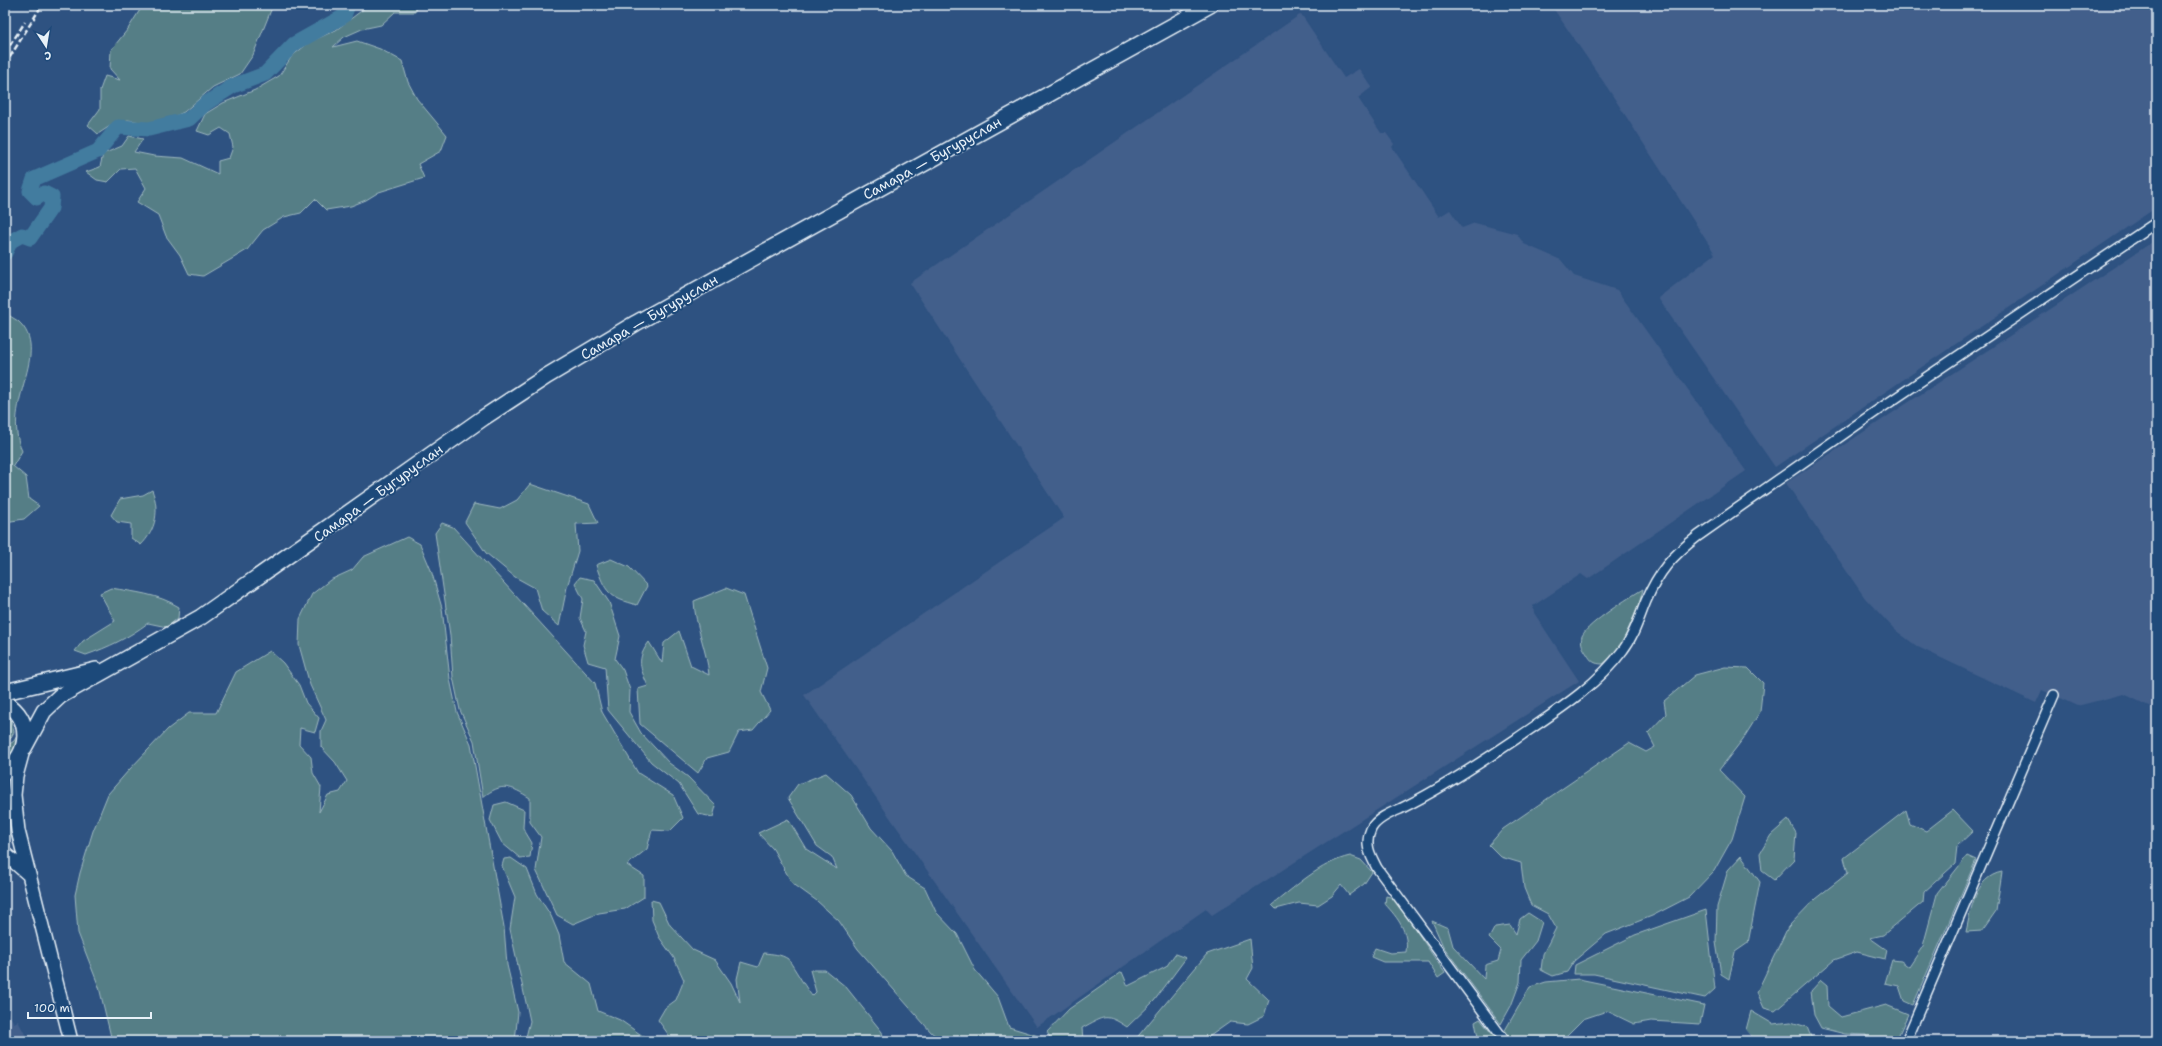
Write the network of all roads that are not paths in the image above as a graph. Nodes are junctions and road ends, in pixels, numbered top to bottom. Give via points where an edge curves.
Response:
1 (1210, 5) edge
2 (2157, 222) edge
3 (112, 665) junction
4 (5, 692) edge
5 (2054, 695) dead end
6 (5, 704) edge
7 (21, 753) junction
8 (5, 771) edge
9 (5, 802) edge
10 (18, 831) junction
11 (5, 854) edge
12 (28, 874) junction
13 (71, 1041) edge
14 (1505, 1041) edge
15 (1906, 1041) edge

1 - 3 main road, Самара — Бугуруслан via 656,311 546,376 201,617 158,643
2 - 14 street via 1878,410 1686,545 1675,554 1659,576 1624,649 1586,690 1460,777 1383,817 1372,827 1366,840 1369,854 1377,868
3 - 4 main road, Самара — Бугуруслан
3 - 7 main road, Самара — Бугуруслан via 50,704 37,720
5 - 15 street
6 - 7 main road via 22,720 26,734
7 - 8 main road, Самара — Бугуруслан
7 - 10 street via 14,795
9 - 10 street
10 - 12 street
11 - 12 street
12 - 13 street

